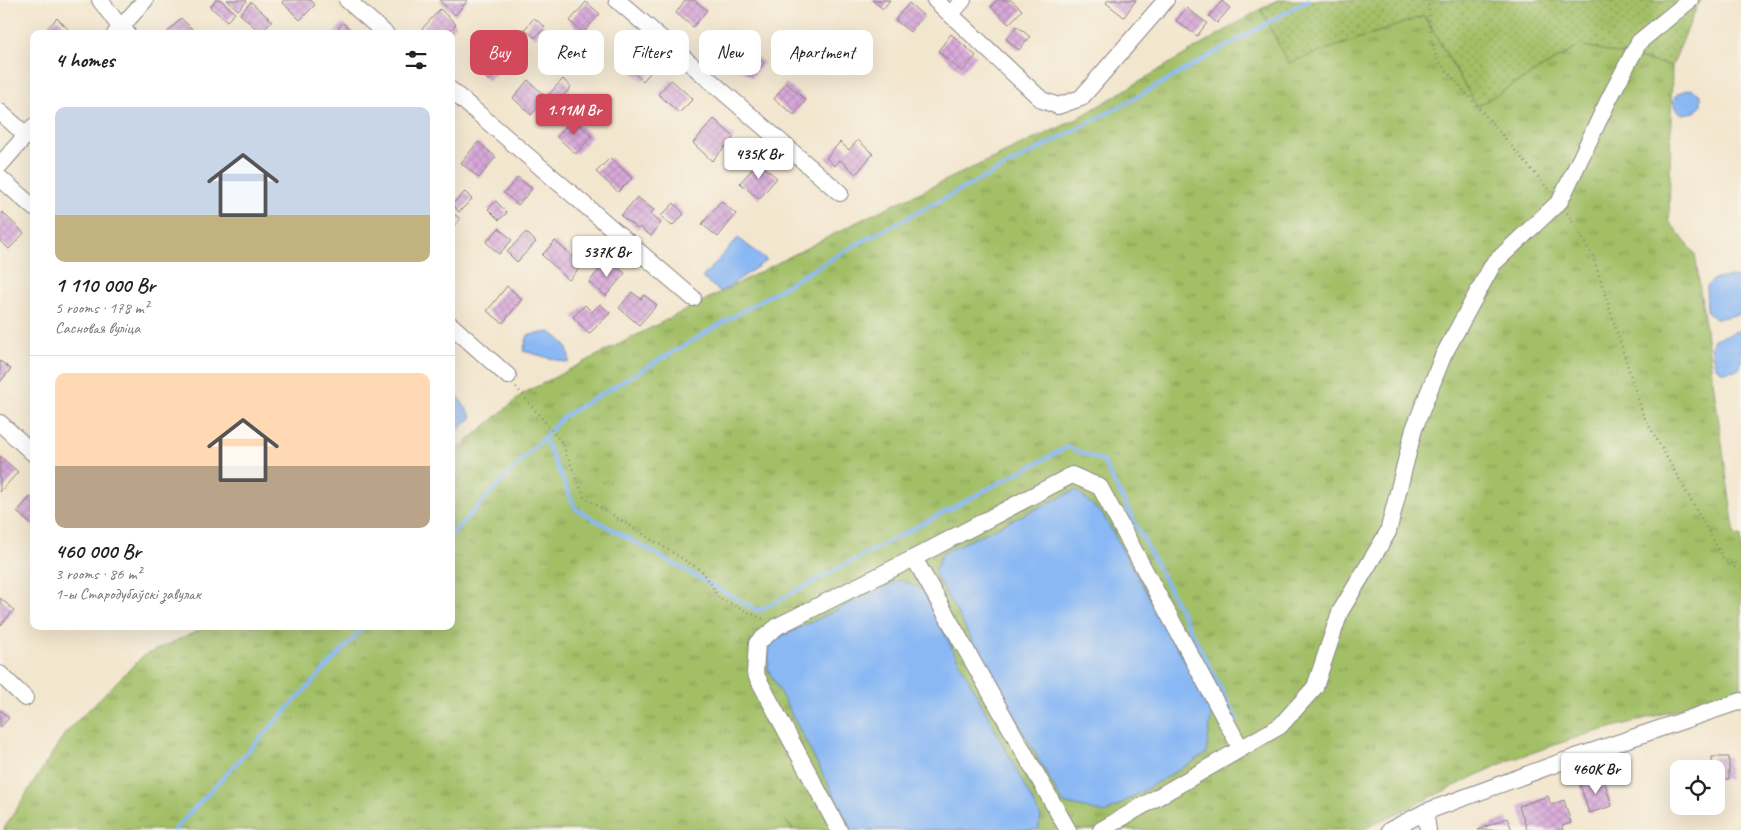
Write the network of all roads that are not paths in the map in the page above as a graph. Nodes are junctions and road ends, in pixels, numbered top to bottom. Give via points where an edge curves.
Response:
1 (100, 0) edge
2 (145, 0) edge
3 (347, 0) edge
4 (618, 0) edge
5 (935, 0) edge
6 (963, 0) edge
7 (1166, 0) edge
8 (1690, 0) edge
9 (950, 14) junction
10 (120, 30) edge
11 (122, 30) edge
12 (381, 30) edge
13 (455, 93) edge
14 (0, 112) edge
15 (30, 131) edge
16 (0, 165) edge
17 (0, 178) edge
18 (840, 193) dead end
19 (30, 204) edge
20 (693, 298) dead end
21 (455, 329) edge
22 (508, 376) road end
23 (0, 423) edge
24 (30, 450) edge
25 (914, 558) junction
26 (0, 674) edge
27 (25, 698) dead end
28 (1741, 701) edge
29 (1241, 749) junction
30 (1424, 812) junction
31 (839, 830) edge
32 (1068, 830) edge
33 (1101, 830) edge
34 (1390, 830) edge
35 (1428, 830) edge

1 - 10 street
2 - 11 street
3 - 12 street
4 - 18 street
5 - 9 street
6 - 9 street
7 - 9 street via 1082,98 1058,106 1042,100
8 - 29 street via 1639,42 1560,201 1494,264 1443,356 1414,429 1388,532 1340,612 1315,687 1280,726
13 - 20 street
14 - 15 street
15 - 16 street
17 - 19 street
21 - 22 street
23 - 24 street
25 - 29 street via 1072,475 1100,487
25 - 31 street via 778,626 757,643 755,673
25 - 32 street
26 - 27 street
28 - 30 street
29 - 33 street
30 - 34 street
30 - 35 street

